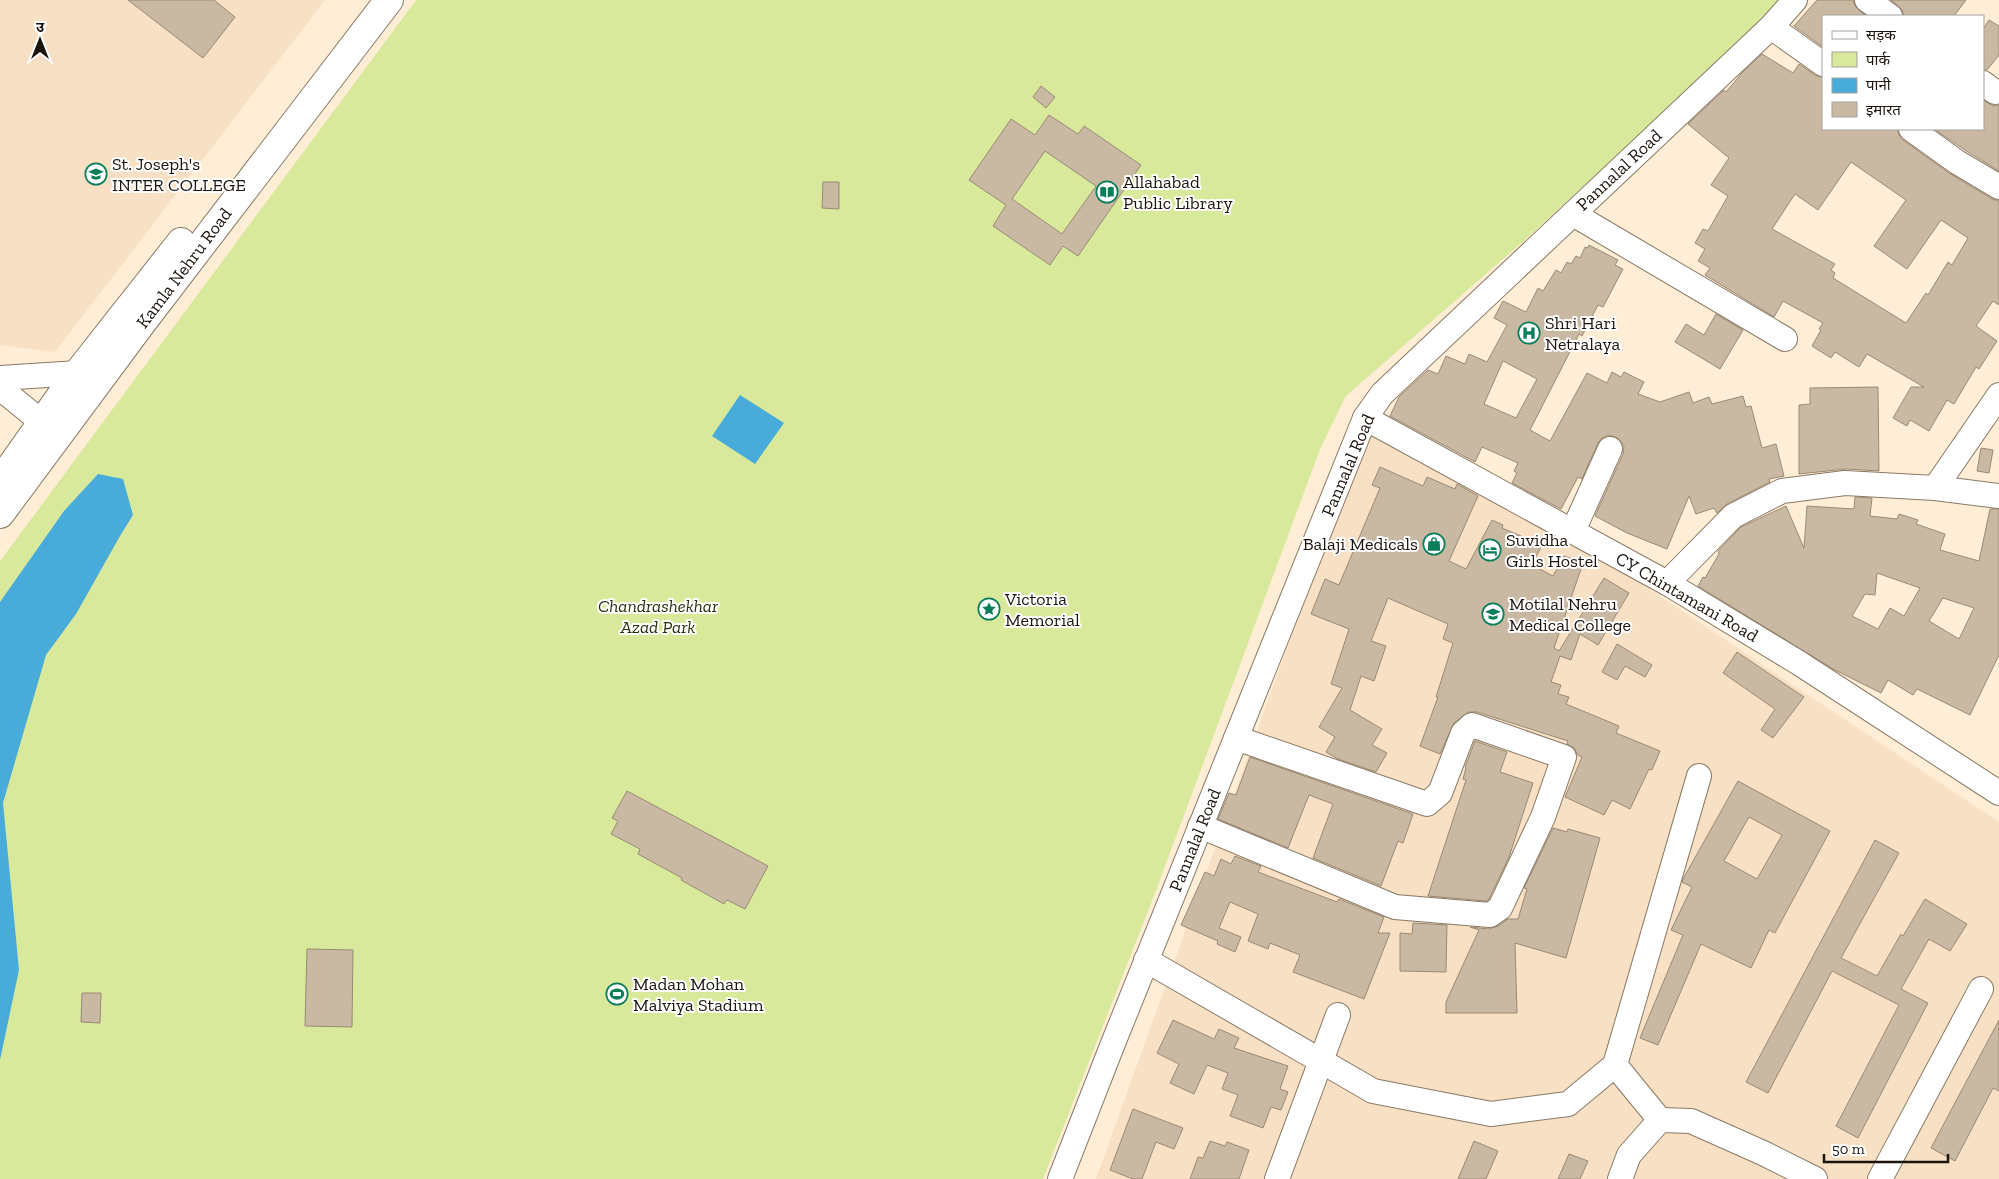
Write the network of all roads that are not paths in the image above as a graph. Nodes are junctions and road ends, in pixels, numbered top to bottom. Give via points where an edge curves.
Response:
1 (365, 0) edge
2 (389, 0) edge
3 (1795, 0) edge
4 (1867, 0) edge
5 (1889, 15) edge
6 (1771, 27) junction
7 (1822, 63) edge
8 (1913, 130) edge
9 (1999, 185) edge
10 (1573, 214) junction
11 (1785, 339) dead end
12 (78, 374) junction
13 (0, 378) edge
14 (0, 388) edge
15 (1999, 395) edge
16 (1365, 418) junction
17 (51, 427) junction
18 (1610, 449) dead end
19 (0, 482) edge
20 (1935, 488) junction
21 (1999, 496) edge
22 (0, 514) edge
23 (1573, 531) junction
24 (1667, 583) junction
25 (1236, 738) junction
26 (1699, 776) dead end
27 (1999, 793) edge
28 (1200, 826) junction
29 (1146, 960) junction
30 (1981, 989) dead end
31 (1338, 1015) dead end
32 (1321, 1061) junction
33 (1615, 1065) junction
34 (1660, 1120) junction
35 (1060, 1179) edge
36 (1277, 1179) edge
37 (1620, 1179) edge
38 (1815, 1179) edge
39 (1880, 1179) edge

1 - 12 main road, Kamla Nehru Road
2 - 17 main road, Kamla Nehru Road
3 - 6 street, Pannalal Road
4 - 5 street
6 - 7 street
6 - 10 street, Pannalal Road
8 - 9 street via 1957,162
10 - 11 street
10 - 16 street, Pannalal Road via 1382,394
12 - 13 street
12 - 17 main road, Kamla Nehru Road
14 - 17 street
15 - 20 street
16 - 23 street, CY Chintamani Road
16 - 25 street, Pannalal Road
17 - 19 main road, Kamla Nehru Road
17 - 22 main road, Kamla Nehru Road
18 - 23 street
20 - 21 street
20 - 24 street via 1845,483 1782,491 1733,516
23 - 24 street, CY Chintamani Road
24 - 27 street, CY Chintamani Road via 1799,663
25 - 28 street, Pannalal Road
25 - 28 street via 1427,804 1440,793 1463,733 1472,725 1564,757 1543,817 1500,908 1490,915 1395,907
26 - 33 street
28 - 29 street, Pannalal Road
29 - 32 street
29 - 35 street, Pannalal Road
30 - 39 street
31 - 32 street
32 - 33 street via 1373,1091 1491,1114 1568,1104
32 - 36 street
33 - 34 street
34 - 37 street via 1629,1155
34 - 38 street via 1691,1121

